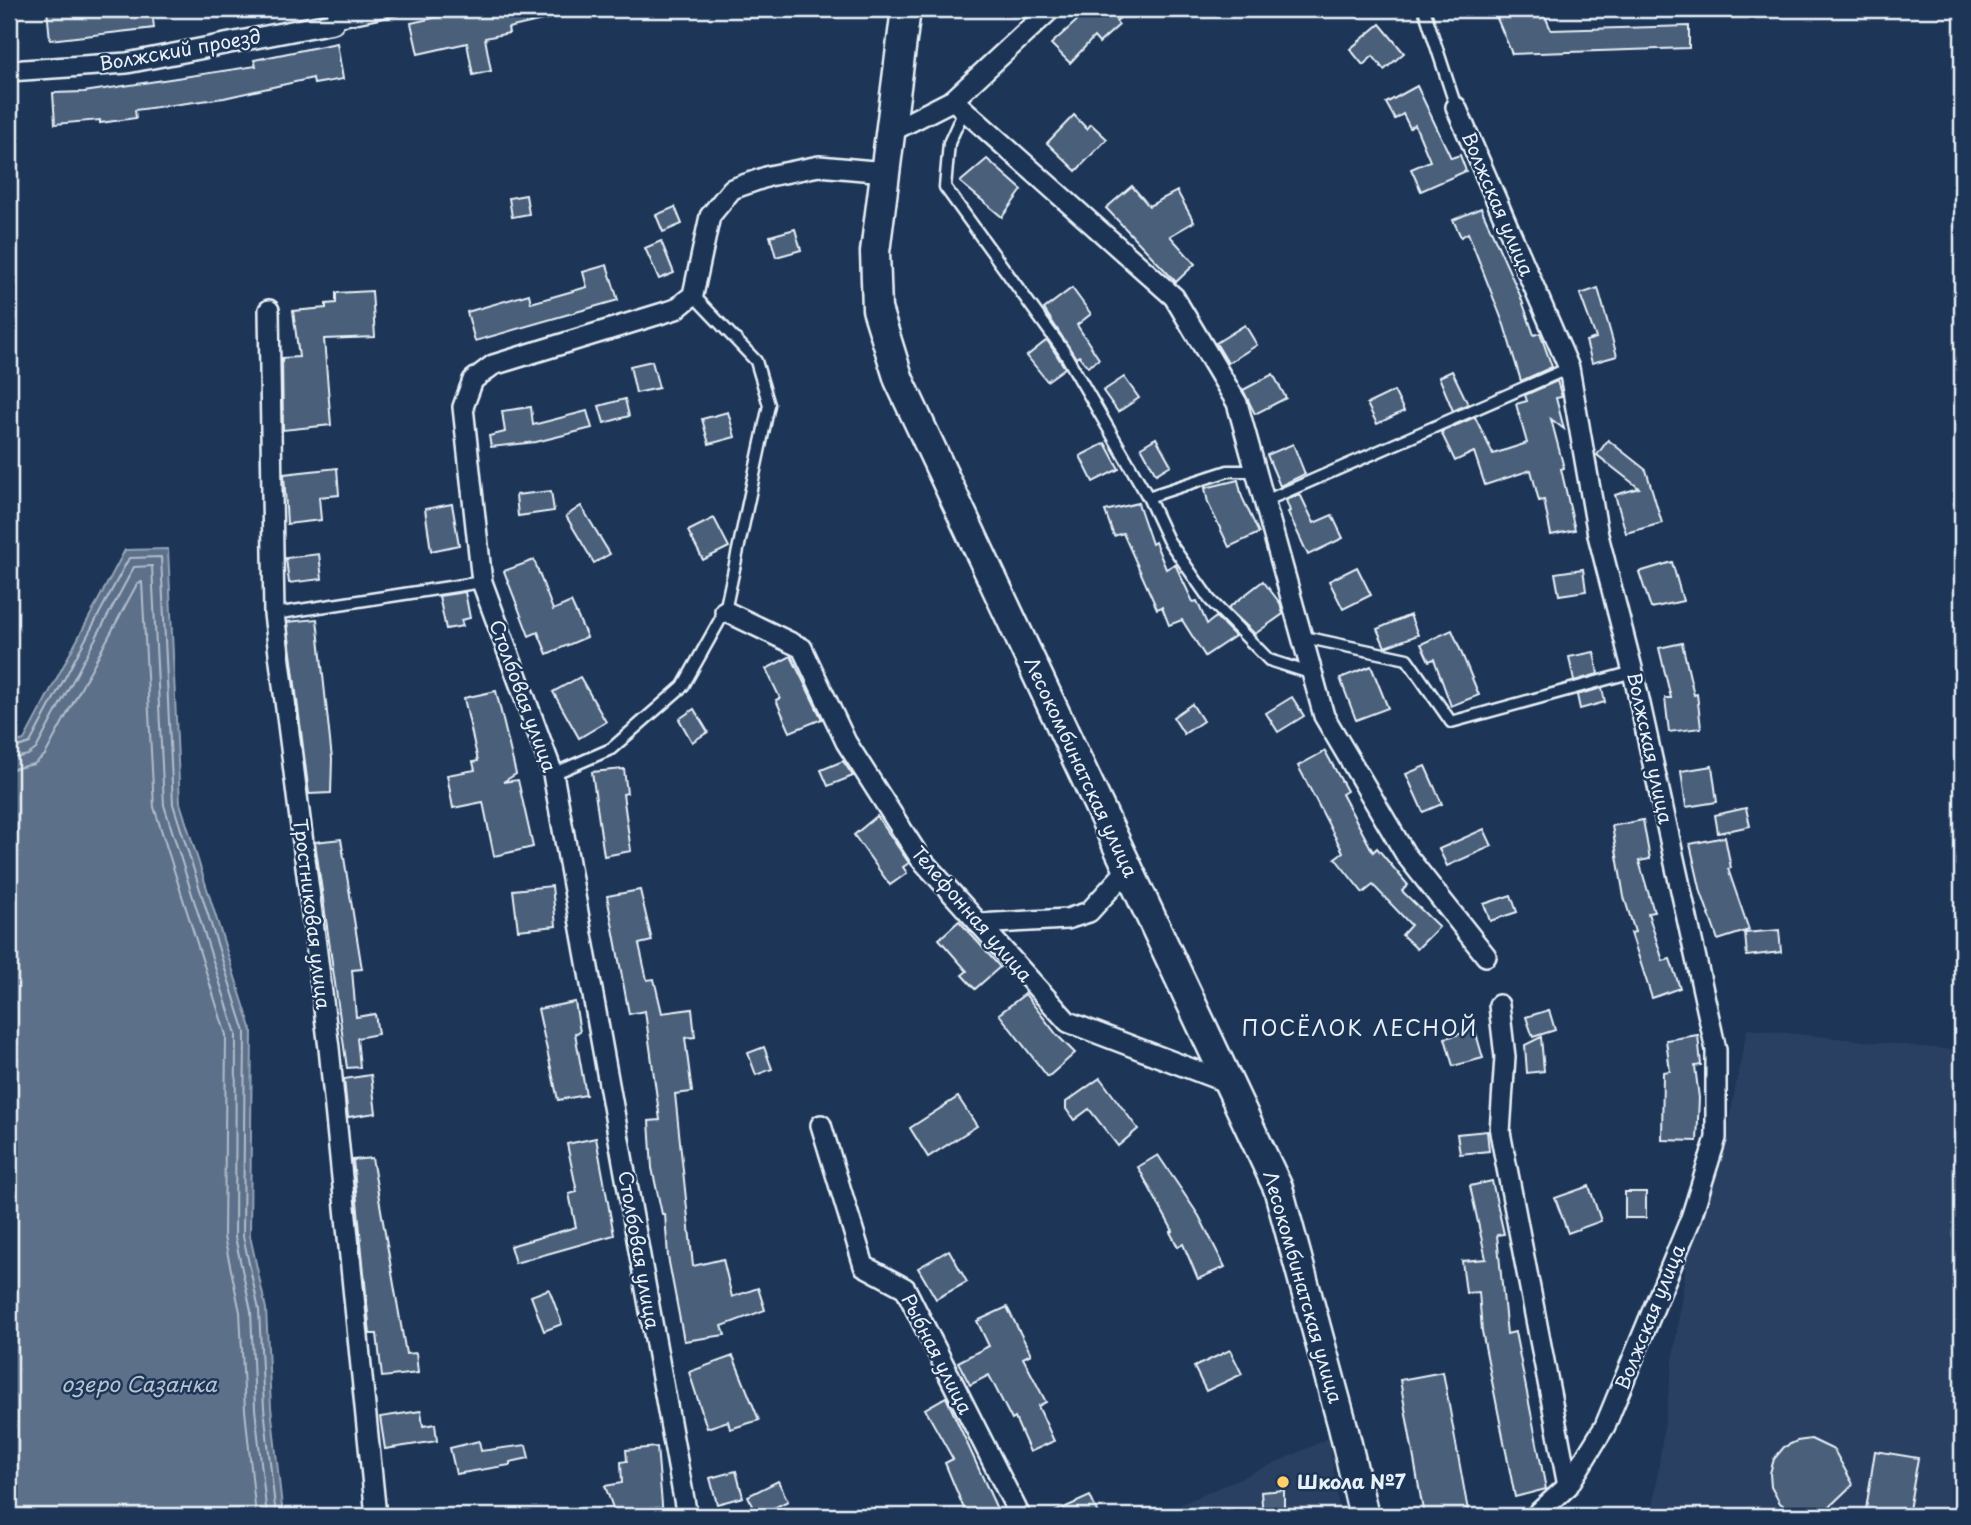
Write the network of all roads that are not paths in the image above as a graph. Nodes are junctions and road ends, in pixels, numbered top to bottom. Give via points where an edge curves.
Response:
1 (396, 9) edge
2 (906, 9) edge
3 (1051, 9) edge
4 (1424, 9) edge
5 (338, 16) edge
6 (9, 71) edge
7 (959, 105) junction
8 (1457, 107) joint
9 (890, 132) junction
10 (885, 172) junction
11 (693, 295) junction
12 (270, 310) dead end
13 (1569, 368) junction
14 (1256, 471) junction
15 (1148, 497) junction
16 (1265, 501) junction
17 (482, 582) junction
18 (725, 611) junction
19 (274, 614) junction
20 (1304, 637) junction
21 (1633, 672) junction
22 (1313, 674) junction
23 (553, 774) junction
24 (1129, 868) junction
25 (979, 924) junction
26 (1486, 956) dead end
27 (1499, 1005) dead end
28 (1231, 1084) junction
29 (821, 1125) dead end
30 (1568, 1486) junction
31 (376, 1516) edge
32 (687, 1516) edge
33 (1020, 1516) edge
34 (1364, 1516) edge
35 (1535, 1516) edge

1 - 5 lane
2 - 9 street, Лесокомбинатская улица
3 - 7 street
4 - 8 lane, Волжская улица
5 - 6 street, Волжский проезд via 127,63
7 - 9 street
7 - 14 street via 1174,297 1237,403
7 - 15 lane via 945,187 1063,350
8 - 13 street, Волжская улица
9 - 10 street, Лесокомбинатская улица
10 - 11 street via 820,166 732,189 710,216
10 - 24 street, Лесокомбинатская улица via 875,253 877,309 899,380
11 - 17 street, Столбовая улица via 676,309 493,365 472,380 463,407
11 - 18 lane via 756,361 769,405
12 - 19 street, Тростниковая улица
13 - 16 lane
13 - 21 street, Волжская улица via 1598,535
14 - 15 lane via 1228,471
14 - 16 street
15 - 22 lane via 1168,540 1210,600 1269,660
16 - 20 street
17 - 19 lane
17 - 23 street, Столбовая улица
18 - 23 lane via 683,686 611,749
18 - 25 street, Телефонная улица via 802,648 846,742 920,858
19 - 31 street, Тростниковая улица via 329,1048
20 - 21 lane via 1407,659 1451,722
20 - 22 street
21 - 30 street, Волжская улица via 1716,1050 1716,1139 1691,1218 1605,1426
22 - 26 street via 1324,716 1406,855
23 - 32 street, Столбовая улица
24 - 25 street via 1089,912 1067,919
24 - 28 street, Лесокомбинатская улица
25 - 28 street, Телефонная улица via 1068,1022
27 - 30 street via 1505,1057 1500,1132
28 - 34 street, Лесокомбинатская улица via 1278,1188
29 - 33 street, Рыбная улица via 864,1266 905,1288
30 - 35 street, Волжская улица

